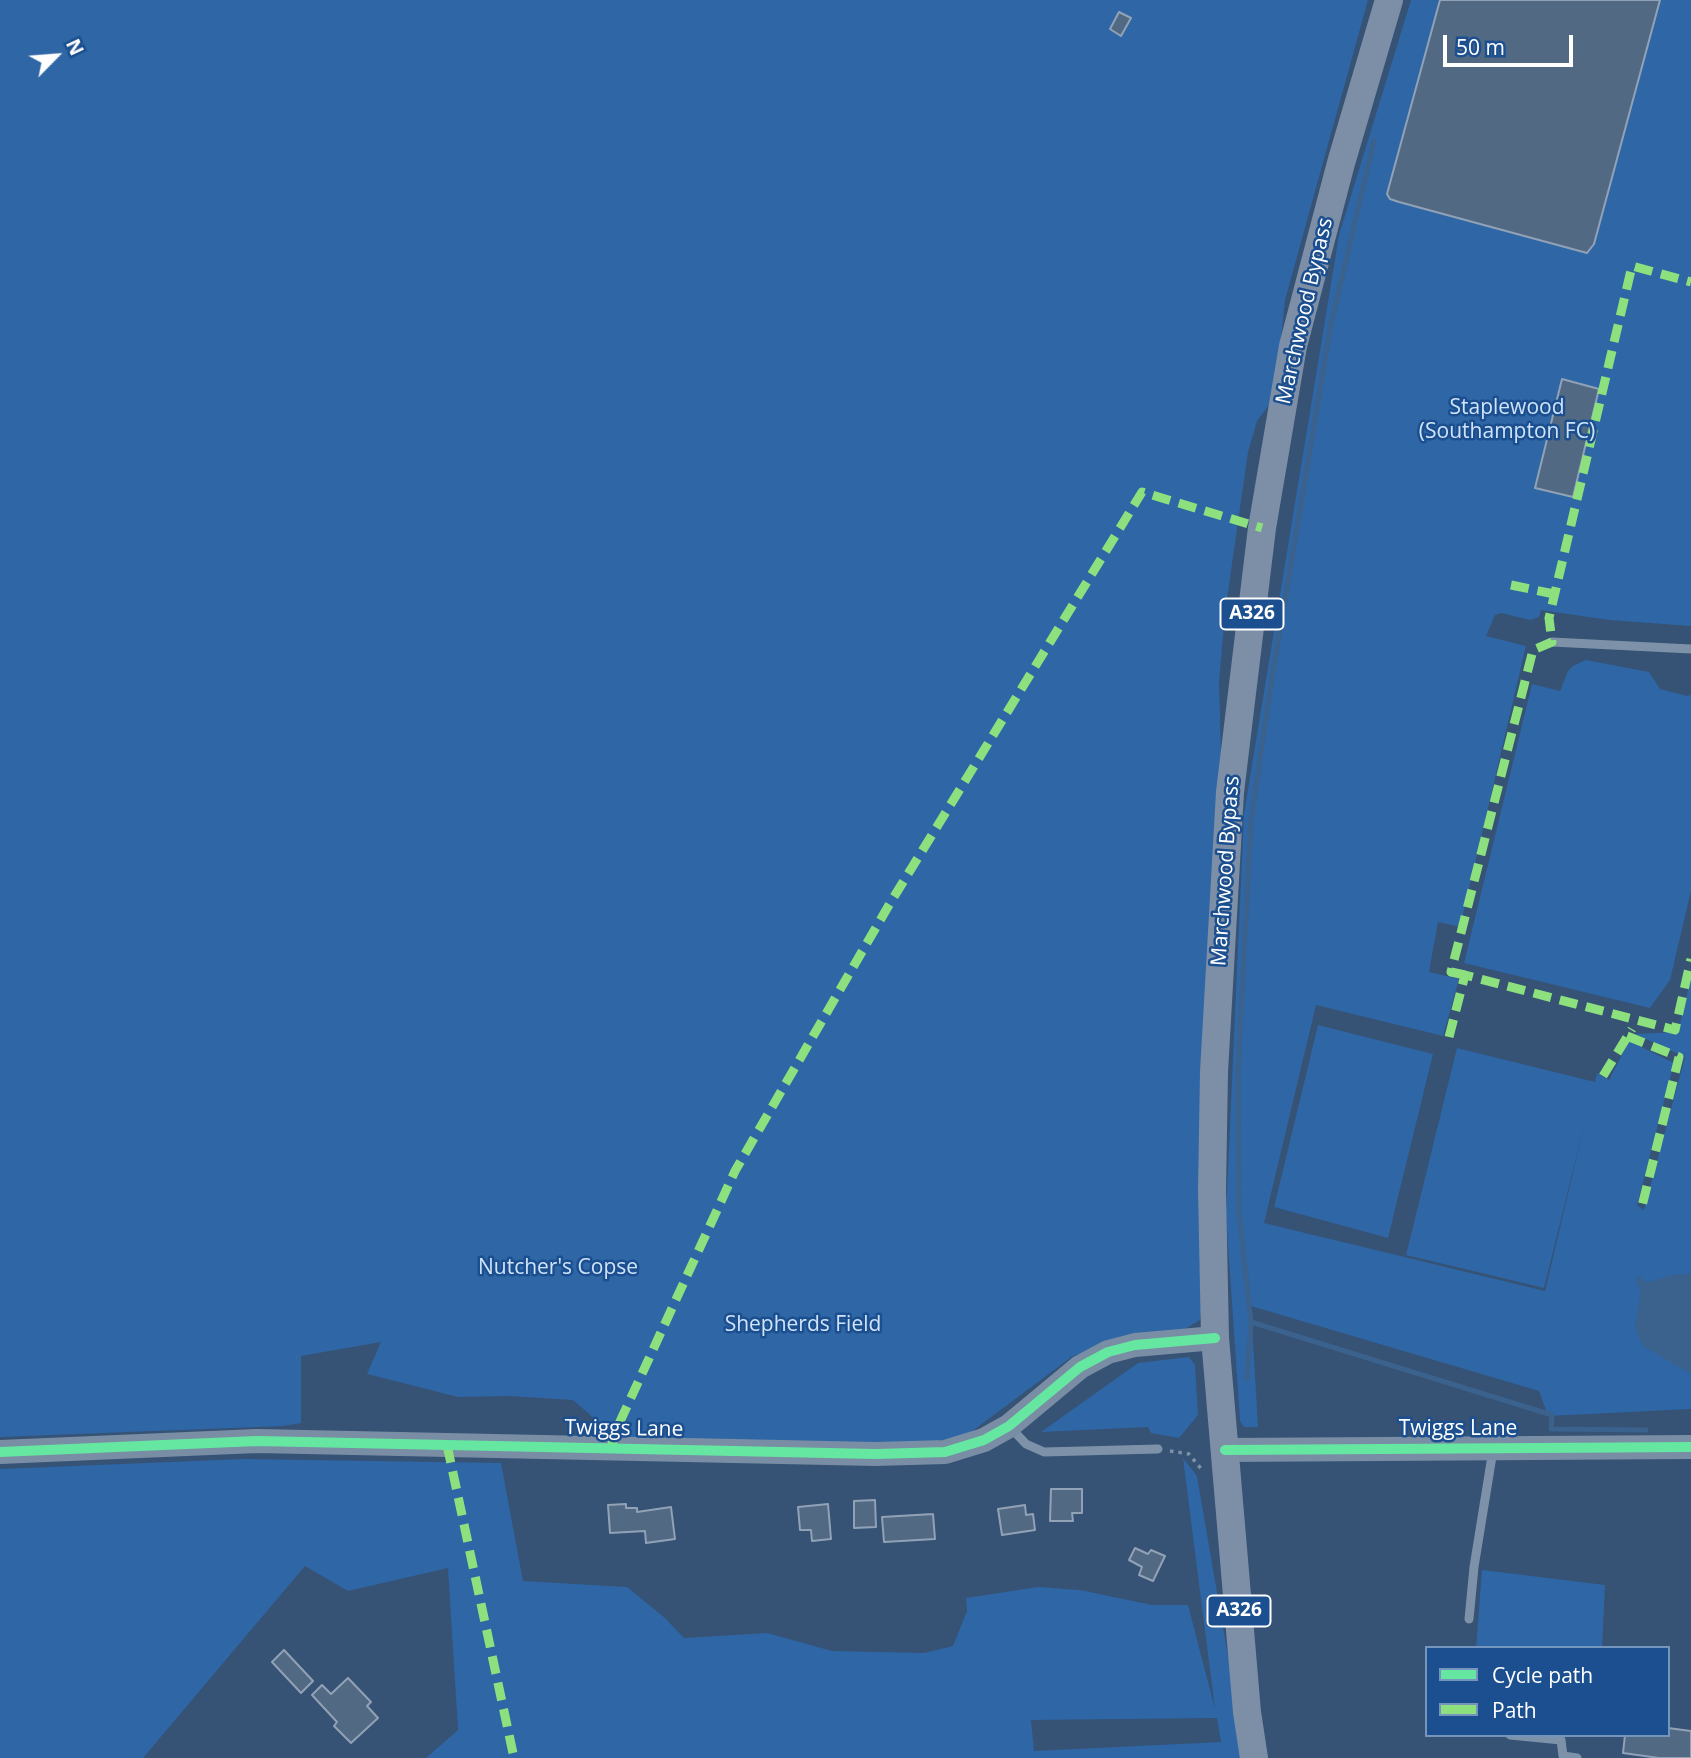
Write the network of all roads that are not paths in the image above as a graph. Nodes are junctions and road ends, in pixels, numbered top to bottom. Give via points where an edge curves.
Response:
1 (1389, 0) edge
2 (1552, 642) dead end
3 (1691, 649) edge
4 (1215, 1338) junction
5 (1009, 1426) junction
6 (1691, 1447) edge
7 (1493, 1448) junction
8 (1158, 1449) dead end
9 (1225, 1450) junction
10 (0, 1452) edge
11 (1469, 1619) dead end
12 (1527, 1737) edge
13 (1254, 1758) edge
14 (1577, 1758) edge

1 - 4 main road, Marchwood Bypass / A326 via 1340,163 1293,346 1262,528 1230,792 1212,1190
2 - 3 lane
4 - 5 street, Twiggs Lane via 1108,1352 1080,1367
4 - 9 main road, Marchwood Bypass / A326
5 - 8 lane via 1026,1444 1044,1452
5 - 10 street, Twiggs Lane via 984,1440 945,1451 876,1454 257,1441
6 - 7 street, Twiggs Lane
7 - 9 street, Twiggs Lane
7 - 11 lane
9 - 13 main road, Marchwood Bypass / A326
12 - 14 lane via 1561,1741 1563,1756

